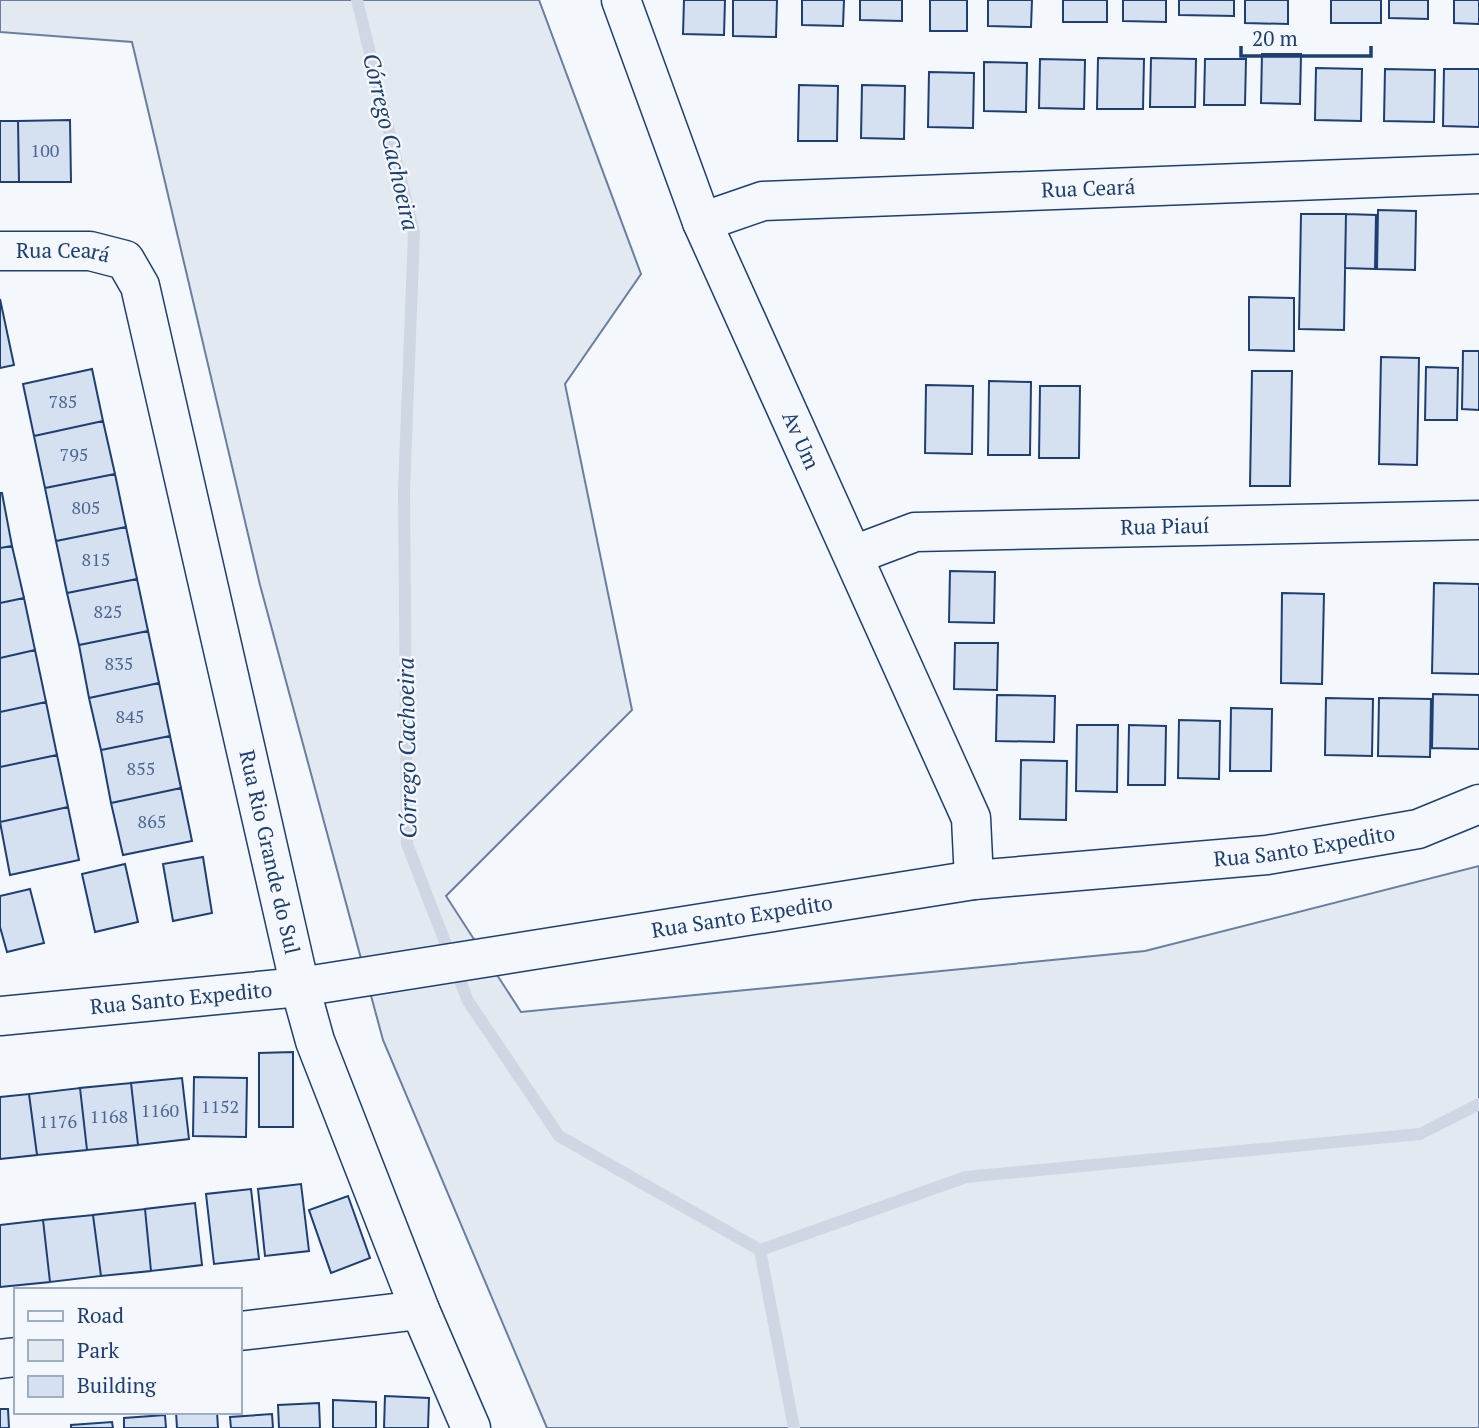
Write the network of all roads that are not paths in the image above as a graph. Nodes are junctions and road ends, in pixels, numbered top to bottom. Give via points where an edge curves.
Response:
1 (621, 0) edge
2 (1479, 174) edge
3 (702, 222) junction
4 (0, 251) edge
5 (125, 260) joint
6 (1479, 520) edge
7 (854, 555) junction
8 (1479, 803) edge
9 (974, 880) junction
10 (300, 987) junction
11 (0, 1016) edge
12 (419, 1310) junction
13 (242, 1331) edge
14 (471, 1428) edge

1 - 3 street, Av Um
2 - 3 street, Rua Ceará via 763,201
3 - 7 street, Av Um
4 - 5 street, Rua Ceará via 90,251
5 - 10 street, Rua Rio Grande do Sul via 140,286
6 - 7 street, Rua Piauí via 915,532
7 - 9 street, Av Um via 971,818
8 - 9 street, Rua Santo Expedito via 1418,829 1267,855
9 - 10 street, Rua Santo Expedito
10 - 11 street, Rua Santo Expedito
10 - 12 street, Rua Rio Grande do Sul via 315,1041
12 - 13 street
12 - 14 street, Rua Rio Grande do Sul

